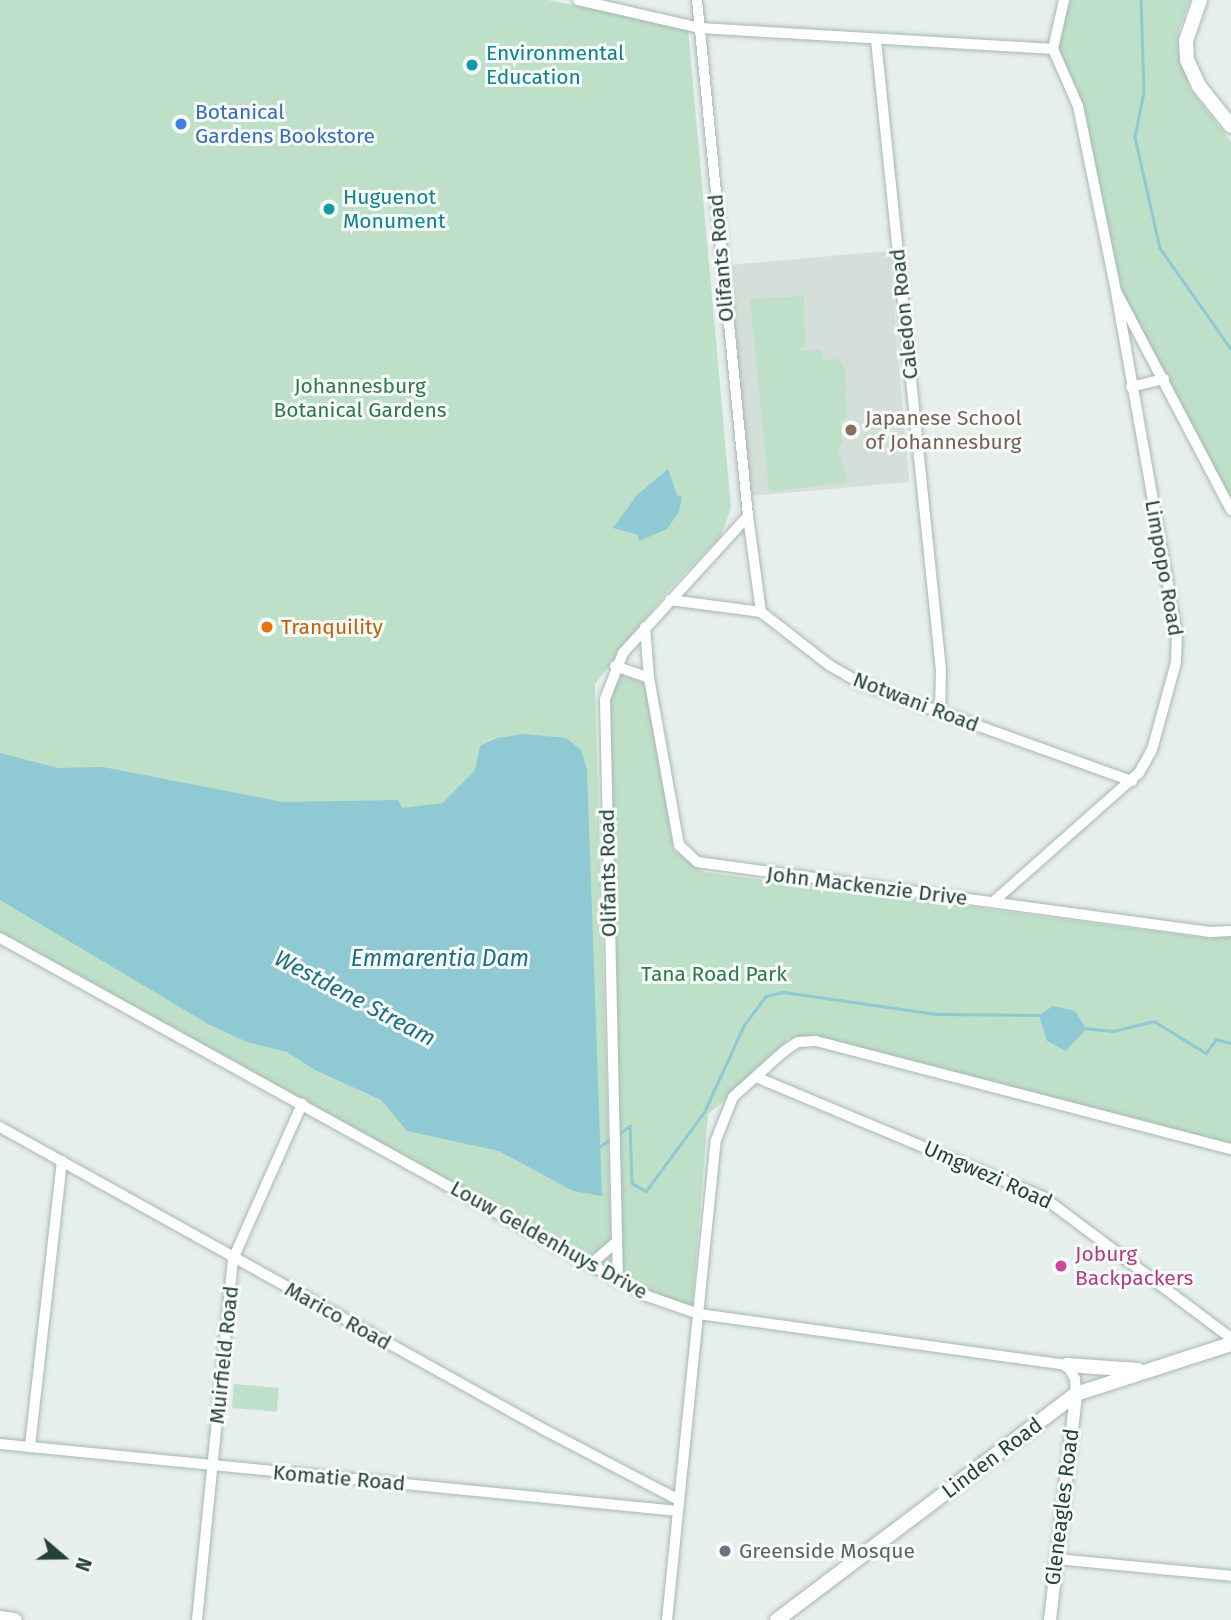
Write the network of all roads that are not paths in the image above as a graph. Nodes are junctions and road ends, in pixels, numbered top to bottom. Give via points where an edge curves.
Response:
1 (578, 0) edge
2 (697, 0) edge
3 (1064, 0) edge
4 (1200, 0) edge
5 (700, 28) junction
6 (876, 40) junction
7 (1053, 49) junction
8 (1231, 126) edge
9 (1116, 290) junction
10 (1164, 379) junction
11 (1132, 387) junction
12 (1231, 510) edge
13 (748, 516) junction
14 (670, 600) junction
15 (761, 612) junction
16 (645, 627) junction
17 (615, 666) junction
18 (649, 678) junction
19 (940, 713) junction
20 (1132, 781) junction
21 (993, 902) junction
22 (1231, 931) edge
23 (0, 938) edge
24 (756, 1077) junction
25 (302, 1104) junction
26 (0, 1127) edge
27 (1231, 1149) edge
28 (62, 1161) junction
29 (616, 1242) junction
30 (233, 1259) junction
31 (591, 1264) junction
32 (618, 1281) junction
33 (699, 1314) junction
34 (1231, 1338) edge
35 (1231, 1344) edge
36 (1066, 1365) junction
37 (1140, 1371) junction
38 (1076, 1394) junction
39 (0, 1444) edge
40 (30, 1446) junction
41 (213, 1466) junction
42 (679, 1505) junction
43 (1056, 1559) junction
44 (1231, 1576) edge
45 (0, 1618) edge
46 (15, 1620) edge
47 (197, 1620) edge
48 (667, 1620) edge
49 (777, 1620) edge
50 (1050, 1620) edge

1 - 5 street
2 - 5 street, Olifants Road
3 - 7 street
4 - 8 main road via 1186,41 1187,60 1199,86
5 - 6 street
5 - 13 street, Olifants Road
6 - 7 street
6 - 19 street, Caledon Road via 941,670
7 - 9 street via 1078,106
9 - 10 street
9 - 11 street, Limpopo Road
10 - 11 street
10 - 12 street
11 - 20 street, Limpopo Road via 1178,645 1152,750
13 - 14 street, Olifants Road
13 - 15 street, Olifants Road
14 - 15 street, Notwani Road
14 - 16 street, Olifants Road
15 - 19 street, Notwani Road via 845,675
16 - 17 street, Olifants Road
16 - 18 street, John Mackenzie Drive
17 - 18 street
17 - 29 street, Olifants Road via 605,714
18 - 21 street, John Mackenzie Drive via 678,845 688,857 714,866
19 - 20 street, Notwani Road
20 - 21 street, Limpopo Road
21 - 22 street, John Mackenzie Drive
23 - 25 street, Louw Geldenhuys Drive
24 - 27 street via 792,1045 816,1041
24 - 33 street via 726,1107 716,1140
24 - 34 street, Umgwezi Road via 1044,1197
25 - 30 street, Muirfield Road
25 - 31 street, Louw Geldenhuys Drive
26 - 28 street, Marico Road
28 - 30 street, Marico Road
28 - 40 street
29 - 31 street
29 - 32 street, Olifants Road
30 - 41 street, Muirfield Road
30 - 42 street, Marico Road
31 - 32 street, Louw Geldenhuys Drive
32 - 33 street, Louw Geldenhuys Drive
33 - 36 street, Louw Geldenhuys Drive
33 - 42 street
35 - 37 main road, Linden Road
36 - 37 main road
36 - 38 street via 1075,1379
37 - 38 main road, Linden Road
38 - 43 street, Gleneagles Road
38 - 49 main road, Linden Road
39 - 40 street, Komatie Road
40 - 41 street, Komatie Road
41 - 42 street, Komatie Road
41 - 47 street, Muirfield Road
42 - 48 street
43 - 44 street
43 - 50 street, Gleneagles Road
45 - 46 main road

